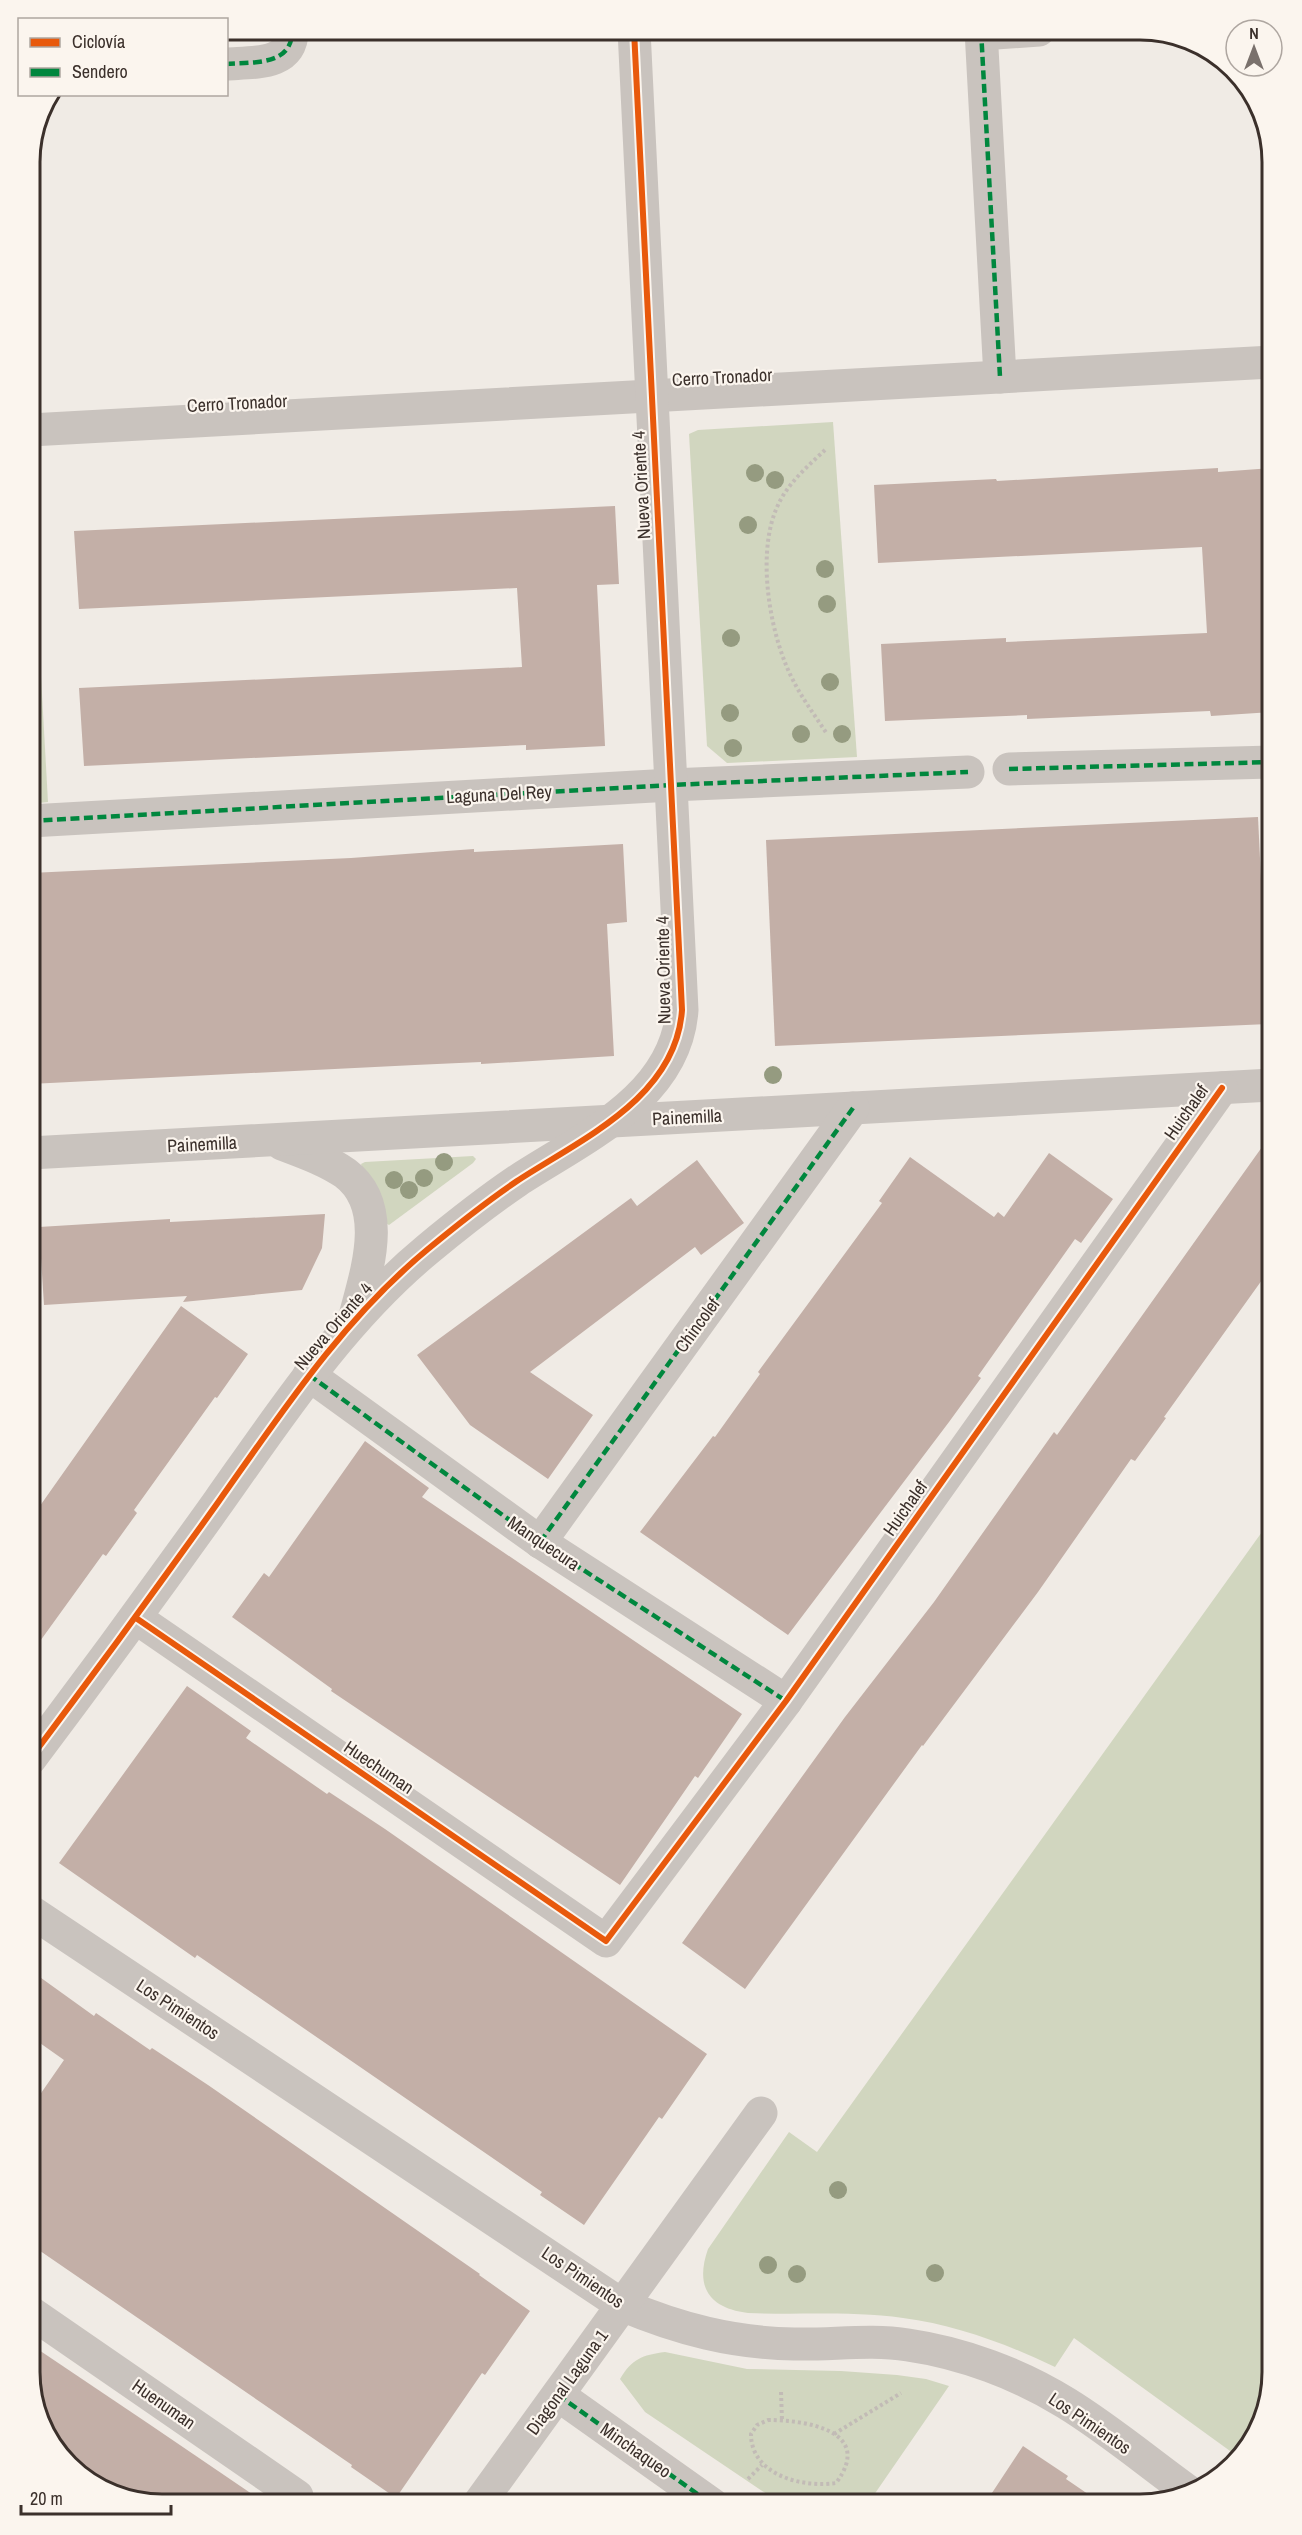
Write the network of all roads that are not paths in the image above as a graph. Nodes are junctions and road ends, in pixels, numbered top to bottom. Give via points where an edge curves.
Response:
1 (290, 40) edge
2 (635, 40) edge
3 (981, 41) edge
4 (228, 64) edge
5 (1262, 363) edge
6 (1000, 377) junction
7 (652, 396) junction
8 (41, 429) edge
9 (1262, 762) edge
10 (1009, 769) dead end
11 (968, 772) dead end
12 (671, 784) junction
13 (41, 820) edge
14 (1262, 1086) edge
15 (1222, 1088) junction
16 (853, 1108) junction
17 (610, 1121) junction
18 (272, 1140) junction
19 (41, 1152) edge
20 (354, 1320) junction
21 (309, 1375) junction
22 (540, 1542) junction
23 (136, 1618) junction
24 (786, 1701) junction
25 (40, 1745) edge
26 (40, 1918) edge
27 (606, 1941) joint
28 (761, 2113) dead end
29 (622, 2305) junction
30 (40, 2319) edge
31 (558, 2395) junction
32 (1182, 2486) edge
33 (294, 2494) edge
34 (486, 2494) edge
35 (698, 2494) edge

1 - 4 street via 282,55 261,62
2 - 7 street, Nueva Oriente 4
3 - 6 street
5 - 6 street, Cerro Tronador
6 - 7 street, Cerro Tronador
7 - 8 street, Cerro Tronador
7 - 12 street, Nueva Oriente 4
9 - 10 street
11 - 12 street, Laguna Del Rey
12 - 13 street, Laguna Del Rey
12 - 17 street, Nueva Oriente 4 via 680,1031 665,1066
14 - 15 street, Painemilla
15 - 16 street, Painemilla
15 - 24 street, Huichalef
16 - 17 street, Painemilla
16 - 22 street, Chincolef
17 - 18 street, Painemilla
17 - 20 street, Nueva Oriente 4 via 466,1217
18 - 19 street, Painemilla
18 - 20 street, Nueva Oriente 4 via 345,1173 366,1203 372,1235
20 - 21 street, Nueva Oriente 4
21 - 22 street, Manquecura
21 - 23 street, Nueva Oriente 4
22 - 24 street, Manquecura
23 - 25 street, Nueva Oriente 4
23 - 27 street, Huechuman
24 - 27 street, Huichalef
26 - 29 street, Los Pimientos
28 - 29 street, Diagonal Laguna 1
29 - 31 street, Diagonal Laguna 1
29 - 32 street, Los Pimientos via 683,2328 744,2342 897,2344 979,2362 1066,2403
30 - 33 street, Huenuman
31 - 34 street, Diagonal Laguna 1
31 - 35 street, Minchaqueo

